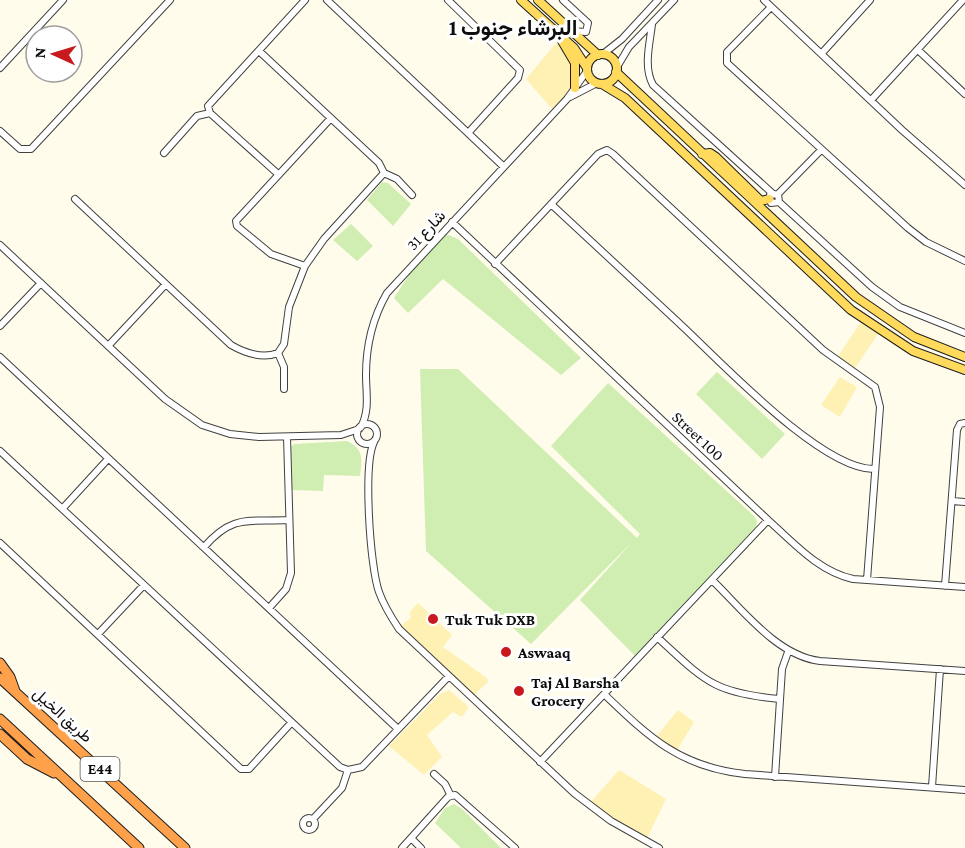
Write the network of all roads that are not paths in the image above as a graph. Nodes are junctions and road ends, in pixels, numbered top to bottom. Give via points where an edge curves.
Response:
1 (63, 0) edge
2 (170, 0) edge
3 (305, 0) edge
4 (327, 0) edge
5 (448, 0) edge
6 (521, 0) edge
7 (538, 0) edge
8 (563, 0) edge
9 (658, 0) edge
10 (674, 0) edge
11 (764, 0) edge
12 (859, 0) edge
13 (964, 0) edge
14 (867, 3) edge
15 (771, 7) junction
16 (652, 24) junction
17 (569, 30) junction
18 (558, 35) junction
19 (918, 50) junction
20 (259, 51) junction
21 (822, 52) junction
22 (600, 54) junction
23 (0, 68) edge
24 (587, 70) junction
25 (616, 70) junction
26 (600, 84) junction
27 (575, 88) junction
28 (965, 94) edge
29 (567, 99) junction
30 (872, 99) junction
31 (210, 113) junction
32 (331, 118) junction
33 (0, 130) edge
34 (469, 132) junction
35 (820, 150) junction
36 (164, 153) dead end
37 (702, 154) junction
38 (504, 167) junction
39 (384, 173) junction
40 (278, 174) junction
41 (965, 185) edge
42 (412, 195) dead end
43 (773, 196) junction
44 (75, 199) dead end
45 (779, 202) junction
46 (551, 204) junction
47 (452, 222) junction
48 (0, 245) edge
49 (965, 261) edge
50 (495, 264) junction
51 (305, 266) junction
52 (40, 283) junction
53 (165, 285) junction
54 (0, 326) edge
55 (965, 333) edge
56 (109, 345) junction
57 (278, 353) junction
58 (0, 357) edge
59 (965, 357) edge
60 (965, 370) edge
61 (284, 389) dead end
62 (367, 409) junction
63 (965, 423) edge
64 (374, 426) junction
65 (360, 428) junction
66 (341, 435) junction
67 (287, 437) junction
68 (360, 441) junction
69 (374, 442) junction
70 (0, 451) edge
71 (108, 459) junction
72 (369, 462) junction
73 (875, 469) junction
74 (952, 501) junction
75 (965, 502) edge
76 (63, 508) junction
77 (288, 520) junction
78 (768, 520) junction
79 (0, 543) edge
80 (204, 547) junction
81 (711, 580) junction
82 (867, 580) junction
83 (144, 585) junction
84 (945, 586) junction
85 (965, 587) edge
86 (269, 608) junction
87 (98, 634) junction
88 (657, 637) junction
89 (788, 652) junction
90 (0, 663) edge
91 (940, 669) junction
92 (965, 671) edge
93 (449, 676) junction
94 (0, 678) edge
95 (15, 691) junction
96 (605, 695) junction
97 (780, 699) junction
98 (0, 719) edge
99 (291, 723) junction
100 (398, 729) junction
101 (0, 734) edge
102 (540, 762) junction
103 (348, 770) junction
104 (434, 774) dead end
105 (60, 775) junction
106 (775, 777) junction
107 (932, 787) junction
108 (965, 790) edge
109 (451, 796) junction
110 (313, 819) dead end
111 (411, 838) junction
112 (139, 848) edge
113 (185, 848) edge
114 (402, 848) edge
115 (421, 848) edge
116 (515, 848) edge
117 (659, 848) edge

1 - 23 street
2 - 33 street via 31,149 20,149
3 - 20 street
4 - 34 street
5 - 34 street via 520,70 518,78
6 - 18 main road
7 - 17 main road
8 - 17 street via 588,23 586,32
9 - 22 street via 622,39
10 - 16 street
11 - 15 street
12 - 14 street
13 - 19 street
14 - 21 street
15 - 21 street
15 - 35 street via 725,58
16 - 25 street via 629,47
16 - 43 street via 648,60 653,85
17 - 22 main road
18 - 24 main road via 574,48
18 - 27 main road via 575,63
19 - 28 street
19 - 30 street
20 - 31 street via 210,103
20 - 32 street
21 - 30 street
22 - 24 main road via 591,59
22 - 25 main road via 612,58
24 - 26 main road
24 - 27 street, شارع 31
25 - 26 main road via 610,81
25 - 37 main road
26 - 29 street, شارع 31
26 - 60 main road via 625,98 851,310 913,351
27 - 29 street, شارع 31
29 - 38 street, شارع 31
30 - 41 street
31 - 36 street via 198,116
31 - 40 street
32 - 39 street via 379,162
32 - 40 street
34 - 38 street
35 - 43 street
35 - 49 street via 926,242
37 - 43 main road via 716,157 761,201
37 - 59 main road via 874,311 914,337
38 - 47 street, شارع 31
39 - 42 street via 398,179
39 - 51 street
40 - 51 street via 236,221 271,254
43 - 45 street
43 - 45 street via 773,204
44 - 53 street
45 - 55 street via 872,287 900,307
46 - 50 street
46 - 73 street via 779,416 834,455 861,468
46 - 73 street via 600,151 610,152 823,350 875,387 880,406
47 - 50 street, Street 100
47 - 62 street, شارع 31 via 397,280 379,308 368,340
48 - 52 street
50 - 78 street, Street 100
51 - 57 street via 289,307 284,344
52 - 54 street
52 - 56 street
53 - 56 street
53 - 57 street via 231,345 250,353
56 - 67 street via 177,409 202,425 244,437
57 - 61 street via 284,367
58 - 71 street
62 - 64 street, شارع 31
62 - 65 street, شارع 31
63 - 74 street via 957,430
64 - 65 street
64 - 69 street
65 - 66 street
65 - 68 street
66 - 67 street
66 - 68 street
67 - 77 street
68 - 69 street
68 - 72 street
69 - 72 street
70 - 76 street
71 - 76 street
71 - 80 street
72 - 93 street via 372,560 379,592 399,628
73 - 82 street
74 - 75 street
74 - 84 street
76 - 83 street
77 - 80 street via 232,523 219,530
77 - 86 street via 289,581
78 - 81 street
78 - 82 street, Street 100 via 830,572
79 - 87 street
80 - 86 street
81 - 88 street
81 - 89 street
82 - 84 street, Street 100
83 - 87 street
83 - 99 street
84 - 85 street, Street 100
86 - 100 street
87 - 99 street via 243,770 249,769
88 - 96 street
88 - 97 street via 711,684 738,694
89 - 91 street via 819,661
89 - 97 street via 782,669
90 - 95 highway
91 - 92 street
91 - 107 street
93 - 100 street
93 - 102 street
94 - 95 highway, طريق الخيل / E44
95 - 113 highway, طريق الخيل / E44
96 - 102 street
96 - 106 street via 646,734 676,754 727,772
97 - 106 street
98 - 105 highway, E44
99 - 103 street
100 - 103 street via 362,767
101 - 105 highway via 33,763
102 - 117 street via 592,808
103 - 110 street via 342,788
104 - 109 street
105 - 112 highway, E44
106 - 107 street
107 - 108 street
109 - 111 street
109 - 116 street via 460,796
111 - 114 street
111 - 115 street

